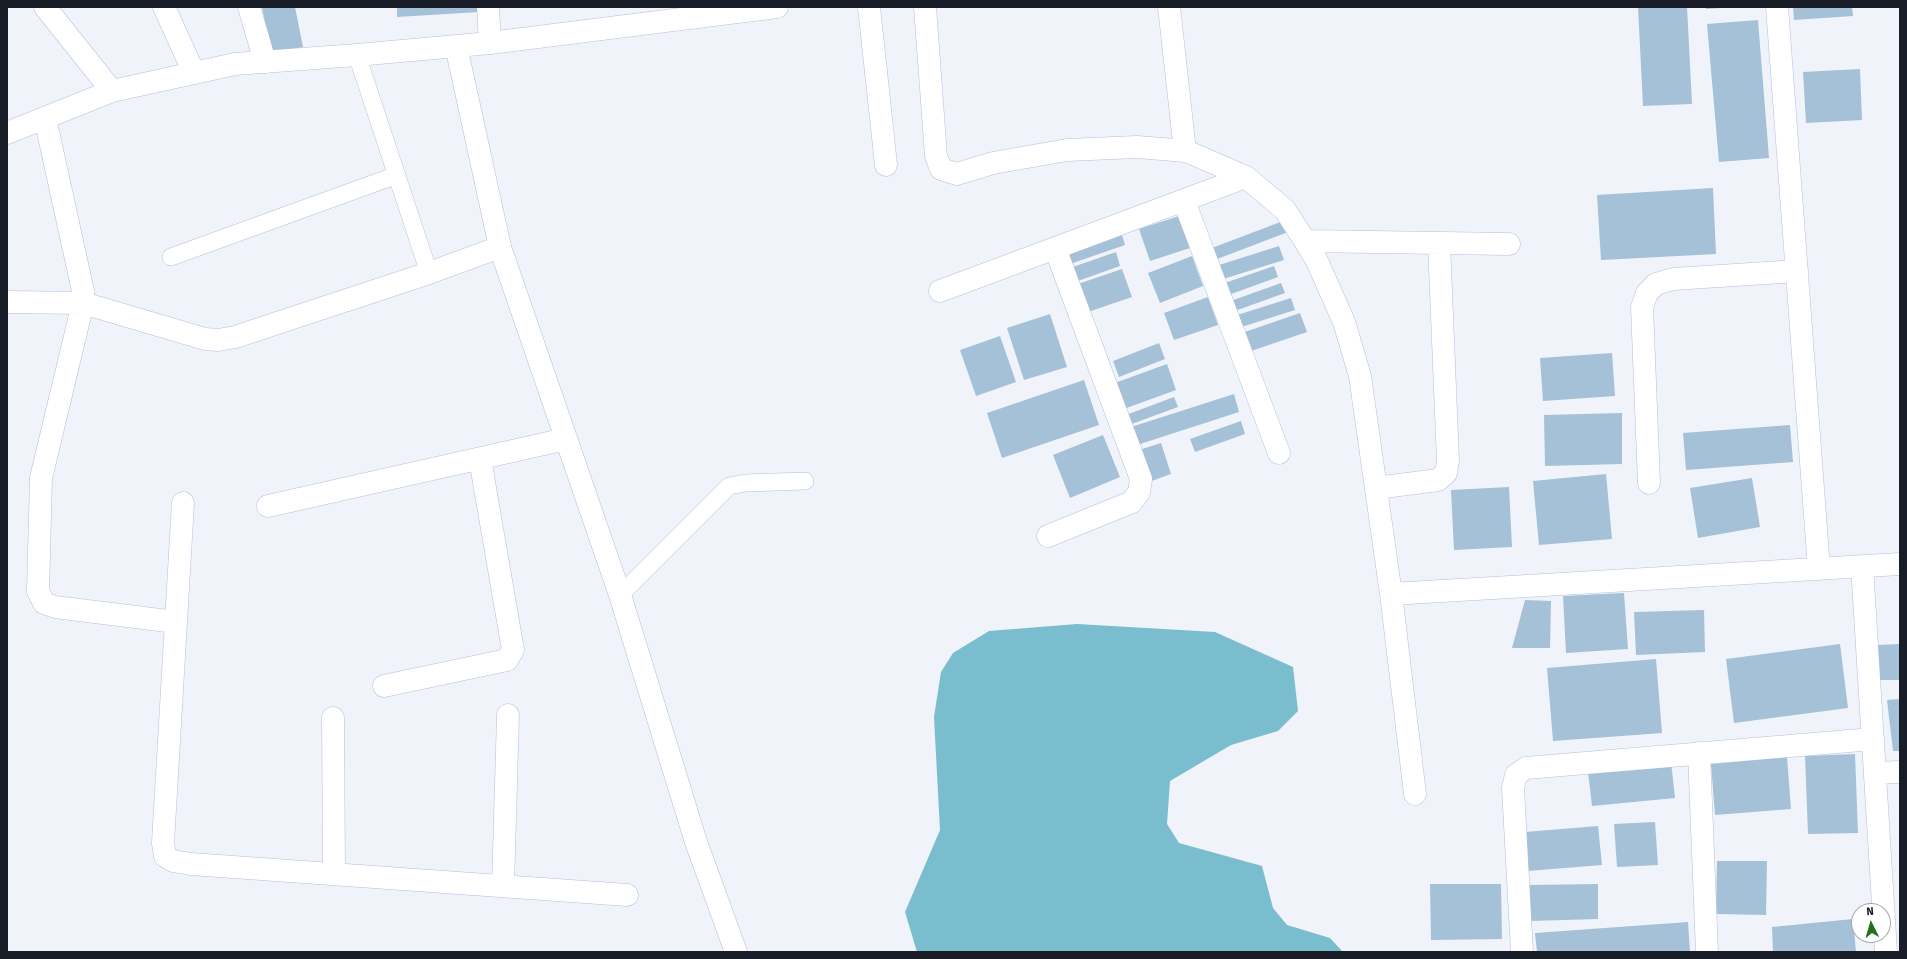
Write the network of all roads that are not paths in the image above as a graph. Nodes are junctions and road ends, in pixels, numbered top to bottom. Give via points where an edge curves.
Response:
1 (45, 7) edge
2 (164, 7) edge
3 (249, 7) edge
4 (488, 7) edge
5 (777, 7) edge
6 (869, 7) edge
7 (925, 7) edge
8 (1169, 7) edge
9 (1777, 7) edge
10 (490, 43) junction
11 (456, 46) junction
12 (357, 55) junction
13 (264, 62) junction
14 (194, 73) junction
15 (112, 91) junction
16 (45, 118) junction
17 (7, 133) edge
18 (1185, 151) junction
19 (886, 165) dead end
20 (397, 176) junction
21 (1246, 177) junction
22 (1184, 201) junction
23 (1305, 241) junction
24 (1439, 243) junction
25 (1509, 244) dead end
26 (500, 247) junction
27 (1055, 248) junction
28 (171, 256) dead end
29 (1797, 272) junction
30 (429, 273) junction
31 (940, 291) dead end
32 (7, 302) edge
33 (83, 303) junction
34 (566, 439) junction
35 (1278, 453) dead end
36 (480, 459) junction
37 (805, 481) dead end
38 (1649, 483) dead end
39 (1376, 488) junction
40 (184, 503) dead end
41 (268, 506) dead end
42 (1048, 536) dead end
43 (1900, 564) edge
44 (1862, 566) junction
45 (1819, 568) junction
46 (1390, 594) junction
47 (620, 595) junction
48 (176, 622) junction
49 (384, 686) dead end
50 (508, 715) dead end
51 (333, 718) dead end
52 (1873, 739) junction
53 (1699, 753) junction
54 (1900, 772) edge
55 (1875, 773) junction
56 (1415, 794) dead end
57 (334, 874) junction
58 (503, 886) junction
59 (627, 895) dead end
60 (736, 952) edge
61 (1522, 952) edge
62 (1707, 952) edge
63 (1886, 952) edge

1 - 15 street
2 - 14 street
3 - 13 street
4 - 10 street
5 - 10 street
6 - 19 street
7 - 18 street via 936,156 941,169 957,174 993,163 1067,150 1137,147
8 - 18 street
9 - 29 street
10 - 11 street
11 - 12 street
11 - 26 street
12 - 13 street
12 - 20 lane
13 - 14 street via 235,64
14 - 15 street
15 - 16 street
16 - 17 street
16 - 33 street via 83,291
18 - 21 street
20 - 28 lane
20 - 30 lane
21 - 22 street
21 - 23 street via 1285,210
22 - 27 street
22 - 35 street
23 - 24 street
23 - 39 street via 1317,261 1344,322 1360,376
24 - 25 street
24 - 39 street via 1448,461 1446,473 1438,480
26 - 30 street
26 - 34 street
27 - 31 street
27 - 42 street via 1141,479 1139,492 1132,502
29 - 38 street via 1673,279 1656,284 1647,293 1642,307
29 - 45 street
30 - 33 street via 218,340 200,338
32 - 33 street
33 - 48 street via 41,478 38,591 44,603 55,607
34 - 36 street
34 - 47 street
36 - 41 street
36 - 49 street via 513,650 507,660
37 - 47 lane via 729,486
39 - 46 street
40 - 48 street
43 - 44 street
44 - 45 street
44 - 52 street
45 - 46 street
46 - 56 street
47 - 60 street via 696,842
48 - 57 street via 163,843 165,856 173,861 190,864
50 - 58 street
51 - 57 street
52 - 53 street
52 - 55 street
53 - 61 street via 1526,768 1516,775 1513,788
53 - 62 street
54 - 55 street
55 - 63 street
57 - 58 street
58 - 59 street

